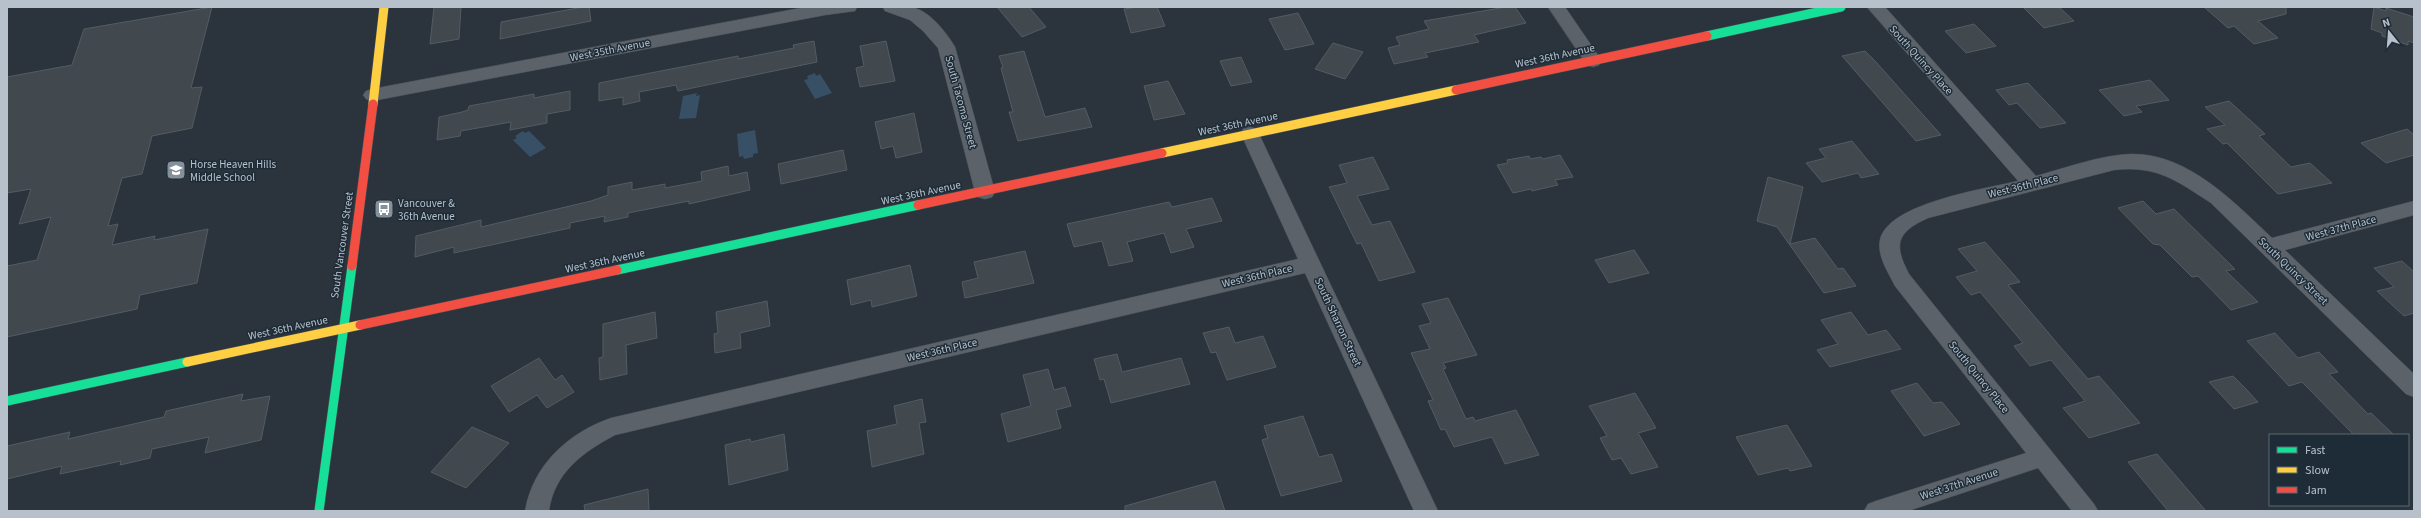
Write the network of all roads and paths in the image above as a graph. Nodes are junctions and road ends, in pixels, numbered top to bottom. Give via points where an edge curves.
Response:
1 (384, 7) edge
2 (849, 7) edge
3 (1556, 7) edge
4 (1841, 7) edge
5 (1875, 7) edge
6 (897, 8) edge
7 (1593, 60) junction
8 (372, 95) junction
9 (1250, 134) junction
10 (2164, 167) joint
11 (2032, 184) junction
12 (985, 192) junction
13 (2414, 208) edge
14 (1891, 234) joint
15 (2269, 247) junction
16 (1311, 264) junction
17 (342, 329) junction
18 (2414, 388) edge
19 (7, 401) edge
20 (2043, 457) junction
21 (319, 511) edge
22 (537, 511) edge
23 (1426, 511) edge
24 (1876, 511) edge
25 (2086, 511) edge

1 - 8 street, South Vancouver Street
2 - 8 street, West 35th Avenue
3 - 7 street
4 - 7 street, West 36th Avenue
5 - 11 street, South Quincy Place
6 - 12 street, South Tacoma Street via 934,29 946,47
7 - 9 street, West 36th Avenue
8 - 17 street, South Vancouver Street via 360,210
9 - 12 street, West 36th Avenue
9 - 16 street, South Sharron Street
10 - 11 street, West 36th Place via 2147,162 2114,163
10 - 15 street, South Quincy Street via 2183,175 2218,198
11 - 14 street, West 36th Place via 1923,212 1896,225
12 - 17 street, West 36th Avenue
13 - 15 street, West 37th Place
14 - 20 street, South Quincy Place via 1890,250 1894,266 1902,280
15 - 18 street, South Quincy Street
16 - 22 street, West 36th Place via 611,427 591,436 552,470 538,499
16 - 23 street, South Sharron Street
17 - 19 street, West 36th Avenue
17 - 21 street, South Vancouver Street
20 - 24 street, West 37th Avenue
20 - 25 street, South Quincy Place

